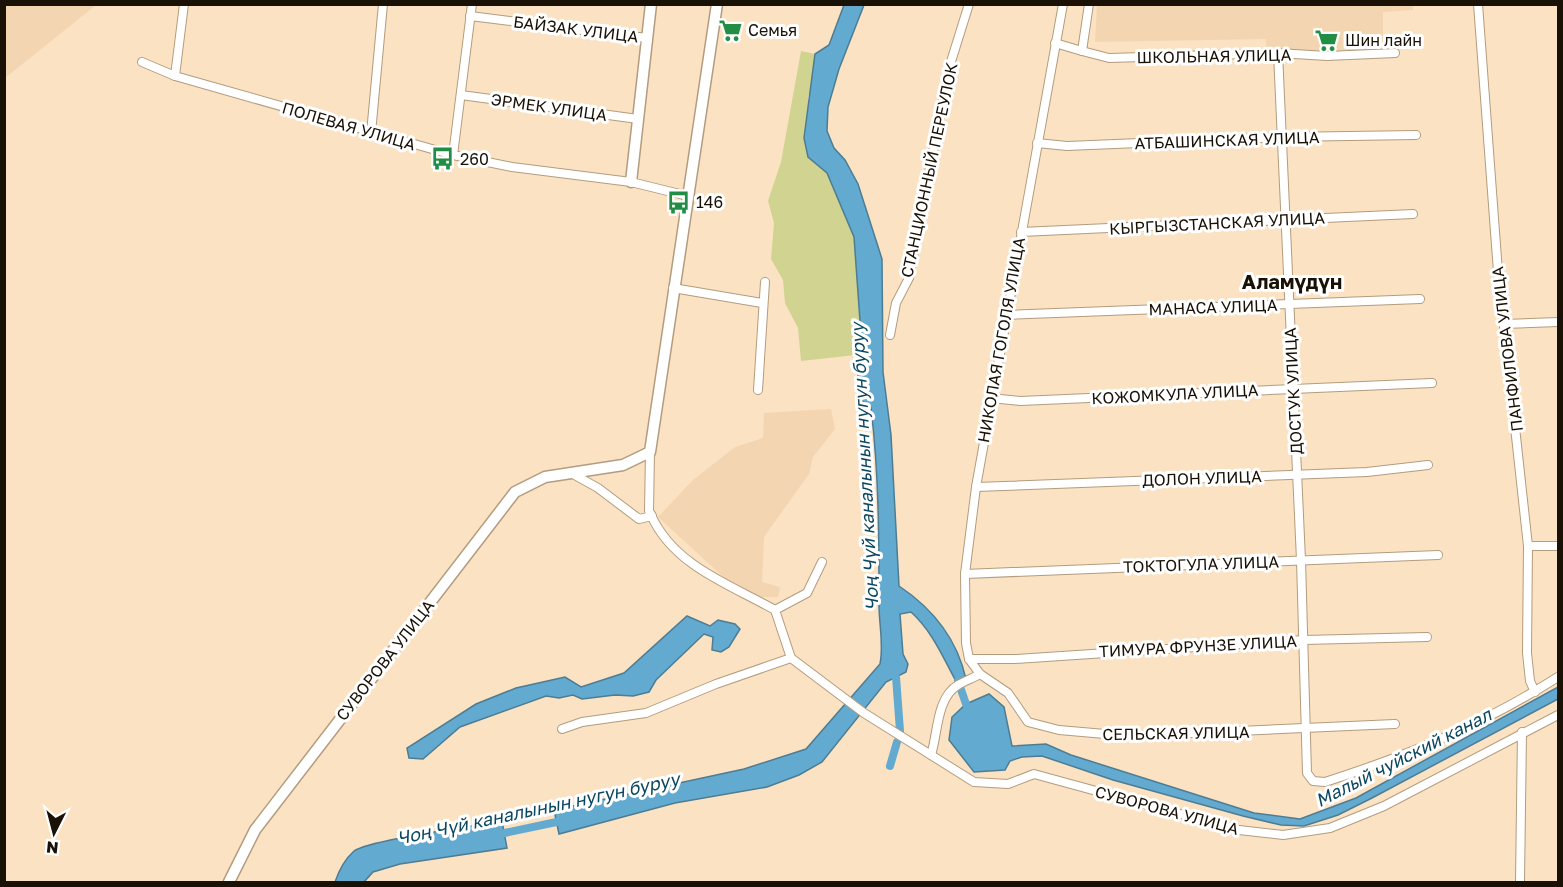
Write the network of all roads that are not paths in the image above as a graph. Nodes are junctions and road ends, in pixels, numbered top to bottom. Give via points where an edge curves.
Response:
1 (184, 4) edge
2 (471, 4) edge
3 (651, 4) edge
4 (717, 4) edge
5 (969, 4) edge
6 (1063, 4) edge
7 (1089, 4) edge
8 (1478, 4) edge
9 (383, 5) edge
10 (470, 16) junction
11 (647, 38) junction
12 (1055, 43) junction
13 (1082, 51) junction
14 (1278, 53) junction
15 (1395, 53) dead end
16 (142, 62) dead end
17 (174, 76) junction
18 (460, 95) junction
19 (638, 119) junction
20 (371, 133) junction
21 (1416, 135) dead end
22 (1282, 137) junction
23 (1037, 143) junction
24 (453, 155) junction
25 (631, 182) junction
26 (688, 196) junction
27 (1413, 214) dead end
28 (1285, 219) junction
29 (1021, 232) junction
30 (765, 282) dead end
31 (673, 288) junction
32 (1420, 299) dead end
33 (762, 303) junction
34 (1289, 304) junction
35 (1005, 315) junction
36 (1558, 322) edge
37 (1504, 324) junction
38 (890, 335) dead end
39 (1432, 383) dead end
40 (1293, 389) junction
41 (758, 390) dead end
42 (990, 398) junction
43 (650, 452) junction
44 (1428, 465) dead end
45 (571, 473) junction
46 (1297, 474) junction
47 (976, 487) junction
48 (652, 516) junction
49 (1528, 546) junction
50 (1558, 546) edge
51 (1438, 555) dead end
52 (1301, 560) junction
53 (822, 562) dead end
54 (965, 574) junction
55 (775, 610) junction
56 (1427, 637) dead end
57 (1304, 639) junction
58 (791, 658) junction
59 (969, 660) junction
60 (980, 674) junction
61 (1558, 677) edge
62 (1535, 692) junction
63 (1558, 715) edge
64 (1395, 724) dead end
65 (562, 729) dead end
66 (1307, 730) junction
67 (1522, 732) junction
68 (931, 755) junction
69 (229, 882) edge
70 (1520, 882) edge

1 - 17 street
2 - 10 street
3 - 11 street
4 - 26 street
5 - 38 street, СТАНЦИОННЫЙ ПЕРЕУЛОК via 949,68 909,278 896,303
6 - 12 street, НИКОЛАЯ ГОГОЛЯ УЛИЦА
7 - 13 street
8 - 37 street, ПАНФИЛОВА УЛИЦА
9 - 20 street
10 - 11 street, БАЙЗАК УЛИЦА
10 - 18 street
11 - 19 street
12 - 13 street, ШКОЛЬНАЯ УЛИЦА
12 - 23 street, НИКОЛАЯ ГОГОЛЯ УЛИЦА
13 - 14 street, ШКОЛЬНАЯ УЛИЦА via 1109,57
14 - 15 street, ШКОЛЬНАЯ УЛИЦА
14 - 22 street, ДОСТУК УЛИЦА
16 - 17 street, ПОЛЕВАЯ УЛИЦА
17 - 20 street, ПОЛЕВАЯ УЛИЦА
18 - 19 street, ЭРМЕК УЛИЦА
18 - 24 street
19 - 25 street
20 - 24 street, ПОЛЕВАЯ УЛИЦА
21 - 22 street, АТБАШИНСКАЯ УЛИЦА
22 - 23 street, АТБАШИНСКАЯ УЛИЦА via 1067,146
22 - 28 street, ДОСТУК УЛИЦА
23 - 29 street, НИКОЛАЯ ГОГОЛЯ УЛИЦА
24 - 25 street, ПОЛЕВАЯ УЛИЦА via 512,167
25 - 26 street, ПОЛЕВАЯ УЛИЦА
26 - 31 street
27 - 28 street, КЫРГЫЗСТАНСКАЯ УЛИЦА
28 - 29 street, КЫРГЫЗСТАНСКАЯ УЛИЦА
28 - 34 street, ДОСТУК УЛИЦА
29 - 35 street, НИКОЛАЯ ГОГОЛЯ УЛИЦА
30 - 33 street
31 - 33 street
31 - 43 street
32 - 34 street, МАНАСА УЛИЦА
33 - 41 street
34 - 35 street, МАНАСА УЛИЦА
34 - 40 street, ДОСТУК УЛИЦА
35 - 42 street, НИКОЛАЯ ГОГОЛЯ УЛИЦА
36 - 37 street
37 - 49 street, ПАНФИЛОВА УЛИЦА
39 - 40 street, КОЖОМКУЛА УЛИЦА
40 - 42 street, КОЖОМКУЛА УЛИЦА via 1020,401
40 - 46 street, ДОСТУК УЛИЦА
42 - 47 street, НИКОЛАЯ ГОГОЛЯ УЛИЦА
43 - 45 street, СУВОРОВА УЛИЦА via 623,465
43 - 48 street
44 - 46 street, ДОЛОН УЛИЦА
45 - 48 street via 639,519
45 - 69 street, СУВОРОВА УЛИЦА via 545,477 515,492 255,830
46 - 47 street, ДОЛОН УЛИЦА
46 - 52 street, ДОСТУК УЛИЦА
47 - 54 street, НИКОЛАЯ ГОГОЛЯ УЛИЦА
48 - 55 street via 660,536 685,559 724,586
49 - 50 street
49 - 62 street, ПАНФИЛОВА УЛИЦА via 1527,653
51 - 52 street, ТОКТОГУЛА УЛИЦА
52 - 54 street, ТОКТОГУЛА УЛИЦА
52 - 57 street, ДОСТУК УЛИЦА
53 - 55 street via 807,593
54 - 59 street, НИКОЛАЯ ГОГОЛЯ УЛИЦА
55 - 58 street
56 - 57 street, ТИМУРА ФРУНЗЕ УЛИЦА
57 - 59 street, ТИМУРА ФРУНЗЕ УЛИЦА
57 - 66 street, ДОСТУК УЛИЦА
58 - 65 street via 646,713 582,722
58 - 68 street, СУВОРОВА УЛИЦА via 843,699
59 - 60 street
60 - 66 street, СЕЛЬСКАЯ УЛИЦА via 1008,693 1028,722 1052,729 1128,736
60 - 68 street via 956,686 945,701 936,723
61 - 62 street
62 - 66 street, ДОСТУК УЛИЦА via 1424,749 1325,782 1313,781 1307,773
63 - 67 street, СУВОРОВА УЛИЦА
64 - 66 street, СЕЛЬСКАЯ УЛИЦА
67 - 68 street, СУВОРОВА УЛИЦА via 1384,806 1330,828 1283,835 1239,830 1034,774 1008,784 974,782
67 - 70 street

